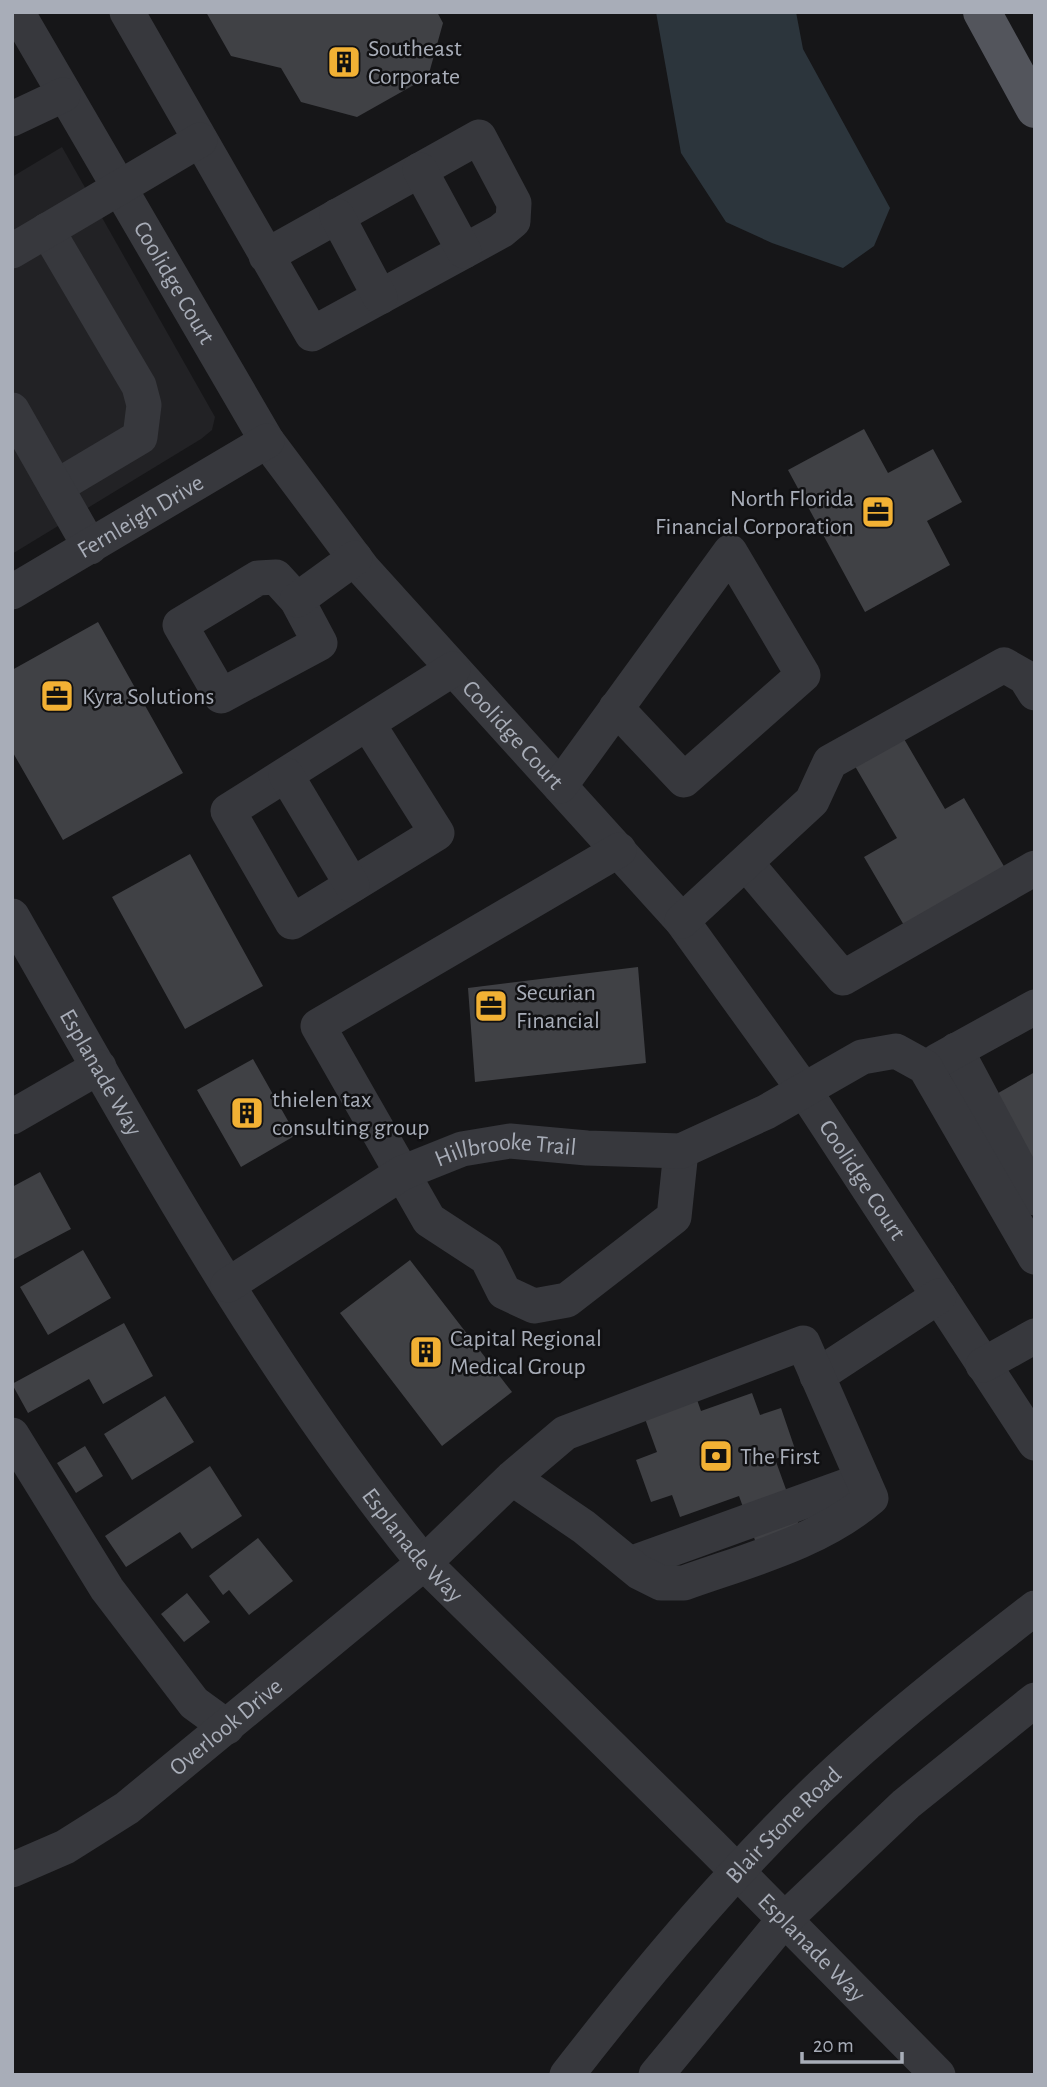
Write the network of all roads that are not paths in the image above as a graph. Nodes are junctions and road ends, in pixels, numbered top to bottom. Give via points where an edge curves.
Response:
1 (17, 12) edge
2 (127, 12) edge
3 (982, 12) edge
4 (63, 95) junction
5 (1035, 109) edge
6 (12, 119) edge
7 (200, 140) junction
8 (420, 170) junction
9 (118, 188) junction
10 (337, 216) junction
11 (47, 230) junction
12 (12, 251) edge
13 (464, 251) junction
14 (265, 256) junction
15 (380, 297) junction
16 (12, 410) edge
17 (267, 441) junction
18 (56, 487) junction
19 (90, 547) junction
20 (355, 558) junction
21 (12, 592) edge
22 (297, 600) dead end
23 (453, 669) junction
24 (1035, 693) edge
25 (616, 708) junction
26 (368, 724) junction
27 (286, 775) junction
28 (560, 786) junction
29 (619, 850) junction
30 (746, 863) junction
31 (1035, 868) edge
32 (352, 886) junction
33 (12, 916) edge
34 (682, 921) junction
35 (1035, 1007) edge
36 (956, 1050) junction
37 (925, 1067) junction
38 (99, 1068) junction
39 (804, 1090) junction
40 (12, 1117) edge
41 (681, 1150) junction
42 (402, 1173) junction
43 (1035, 1198) edge
44 (1034, 1253) edge
45 (228, 1285) junction
46 (939, 1296) junction
47 (1035, 1336) edge
48 (984, 1365) junction
49 (817, 1376) junction
50 (12, 1435) edge
51 (1035, 1443) edge
52 (512, 1478) junction
53 (424, 1563) junction
54 (1035, 1608) edge
55 (1035, 1700) edge
56 (227, 1727) junction
57 (12, 1870) edge
58 (737, 1871) junction
59 (783, 1921) junction
60 (567, 2075) edge
61 (656, 2075) edge
62 (938, 2075) edge

1 - 4 street, Coolidge Court
2 - 7 street
3 - 5 main road
4 - 6 street
4 - 9 street, Coolidge Court
7 - 9 street
7 - 14 street
8 - 10 street
8 - 13 street
8 - 13 street via 479,137 504,179 514,203 513,221
9 - 11 street
9 - 17 street, Coolidge Court
10 - 14 street
10 - 15 street
11 - 12 street
11 - 18 street via 139,386 144,405 140,437
13 - 15 street
14 - 15 street via 313,334
16 - 18 street
17 - 19 street, Fernleigh Drive
17 - 20 street, Coolidge Court
18 - 19 street
19 - 21 street, Fernleigh Drive
20 - 22 street
20 - 23 street, Coolidge Court
23 - 26 street
23 - 28 street, Coolidge Court
24 - 30 street via 1025,677 1003,665 830,762 812,802
25 - 25 street via 684,780 803,675 730,552
25 - 28 street
26 - 27 street
26 - 32 street via 436,833
27 - 32 street
27 - 32 street via 228,811 292,922
28 - 29 street, Coolidge Court
29 - 34 street, Coolidge Court
29 - 42 street via 318,1026
30 - 31 street via 843,978
30 - 34 street
33 - 38 street, Esplanade Way
34 - 39 street, Coolidge Court
35 - 36 street
36 - 37 street
36 - 43 street
37 - 39 street, Hillbrooke Trail via 896,1051 862,1056
37 - 44 street
38 - 40 street
38 - 45 street, Esplanade Way
39 - 41 street, Hillbrooke Trail
39 - 46 street, Coolidge Court
41 - 42 street, Hillbrooke Trail via 510,1141 462,1149
41 - 42 street via 674,1217 567,1300 534,1306 504,1292 487,1258 429,1220
42 - 45 street, Hillbrooke Trail
45 - 53 street, Esplanade Way via 327,1439
46 - 48 street, Coolidge Court
46 - 49 street
47 - 48 street
48 - 51 street, Coolidge Court
49 - 52 street, Overlook Drive via 803,1343 565,1433
49 - 52 street via 867,1489 845,1520 815,1536 684,1583 661,1583
50 - 56 street via 107,1589 194,1703
52 - 53 street, Overlook Drive
53 - 56 street, Overlook Drive
53 - 58 street, Esplanade Way
54 - 58 street, Blair Stone Road via 934,1686 838,1771
55 - 59 street via 906,1804
56 - 57 street, Overlook Drive via 127,1808 65,1847
58 - 59 street, Esplanade Way
58 - 60 street, Blair Stone Road via 646,1973
59 - 61 street
59 - 62 street, Esplanade Way

